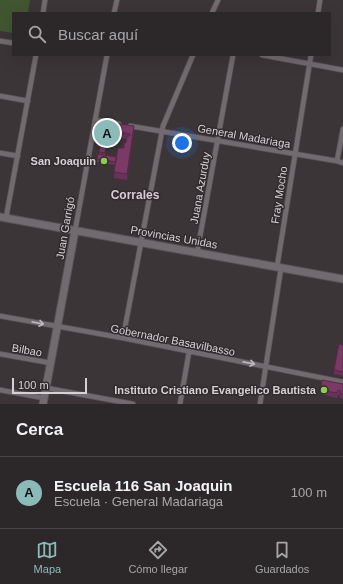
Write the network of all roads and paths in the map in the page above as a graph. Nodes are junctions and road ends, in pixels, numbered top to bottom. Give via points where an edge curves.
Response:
1 (45, 0) edge
2 (117, 0) edge
3 (218, 0) edge
4 (320, 0) edge
5 (43, 12) edge
6 (114, 12) edge
7 (212, 12) edge
8 (318, 12) edge
9 (0, 41) edge
10 (12, 43) edge
11 (36, 56) edge
12 (107, 56) edge
13 (193, 56) edge
14 (233, 56) edge
15 (267, 56) edge
16 (311, 56) edge
17 (309, 64) junction
18 (343, 70) edge
19 (0, 96) edge
20 (28, 101) junction
21 (95, 120) junction
22 (343, 129) edge
23 (162, 131) junction
24 (217, 140) junction
25 (0, 153) edge
26 (295, 154) junction
27 (18, 156) junction
28 (337, 161) junction
29 (343, 163) edge
30 (3, 218) edge
31 (75, 231) junction
32 (141, 242) junction
33 (197, 253) junction
34 (279, 267) junction
35 (343, 279) edge
36 (0, 316) edge
37 (58, 327) junction
38 (123, 338) junction
39 (189, 352) junction
40 (0, 354) edge
41 (51, 363) junction
42 (266, 367) junction
43 (343, 382) edge
44 (46, 388) junction
45 (0, 390) edge
46 (44, 401) edge
47 (133, 404) edge
48 (180, 404) edge
49 (260, 404) edge

1 - 5 street
2 - 6 street
3 - 7 street
4 - 8 street
9 - 10 street
11 - 20 street
12 - 21 street, Juan Garrigó
13 - 23 street
14 - 24 street, Juana Azurduy
15 - 17 street
16 - 17 street, Fray Mocho
17 - 18 street
17 - 26 street, Fray Mocho
19 - 20 street
20 - 27 street
21 - 23 street, General Madariaga
21 - 31 street, Juan Garrigó
22 - 28 street
23 - 24 street, General Madariaga
23 - 32 street
24 - 26 street, General Madariaga
24 - 33 street, Juana Azurduy
25 - 27 street
26 - 28 street, General Madariaga
26 - 34 street, Fray Mocho
27 - 30 street
28 - 29 street, General Madariaga
30 - 31 street, Provincias Unidas
31 - 32 street, Provincias Unidas
31 - 37 street, Juan Garrigó
32 - 33 street, Provincias Unidas
32 - 38 street
33 - 34 street, Provincias Unidas
34 - 35 street, Provincias Unidas
34 - 42 street, Fray Mocho
36 -> 37 street, Gobernador Basavilbasso
37 - 38 street, Gobernador Basavilbasso
37 - 41 street, Juan Garrigó
38 - 39 street, Gobernador Basavilbasso
39 -> 42 street, Gobernador Basavilbasso
39 - 48 street
40 - 41 street, Bilbao
41 - 44 street, Juan Garrigó
42 - 43 street, Gobernador Basavilbasso
42 - 49 street, Fray Mocho
44 - 46 street, Juan Garrigó
44 - 47 street
45 - 46 street

